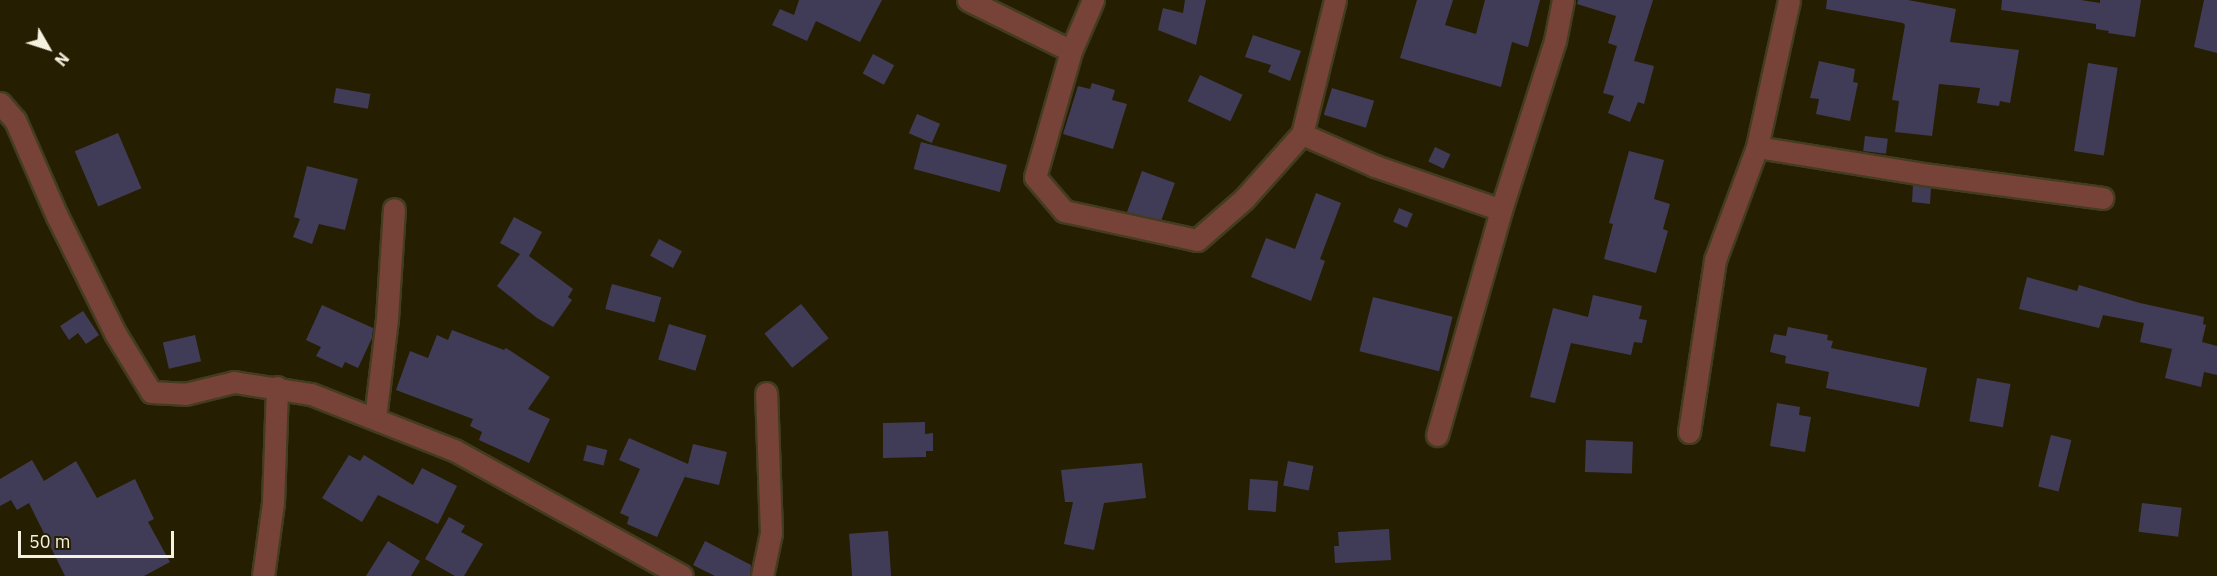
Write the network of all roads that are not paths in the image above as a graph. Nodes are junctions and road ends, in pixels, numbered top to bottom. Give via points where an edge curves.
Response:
1 (968, 0) edge
2 (1093, 0) edge
3 (1335, 0) edge
4 (1563, 0) edge
5 (1789, 0) edge
6 (1071, 51) junction
7 (0, 103) edge
8 (1302, 134) junction
9 (1756, 147) junction
10 (2102, 198) dead end
11 (394, 209) dead end
12 (1501, 210) junction
13 (277, 387) junction
14 (766, 393) dead end
15 (375, 417) junction
16 (1689, 432) dead end
17 (1437, 435) dead end
18 (263, 576) edge
19 (682, 576) edge
20 (762, 576) edge

1 - 6 street
2 - 6 street
3 - 8 street
4 - 12 street via 1555,42
5 - 9 street
6 - 8 street via 1035,177 1064,211 1197,240 1244,199
7 - 13 street via 15,120 110,322 151,392 185,394 234,382
8 - 12 street via 1375,166
9 - 10 street
9 - 16 street via 1715,260
11 - 15 street via 387,319
12 - 17 street
13 - 15 street via 311,394
13 - 18 street via 273,503
14 - 20 street via 771,533
15 - 19 street via 454,450

